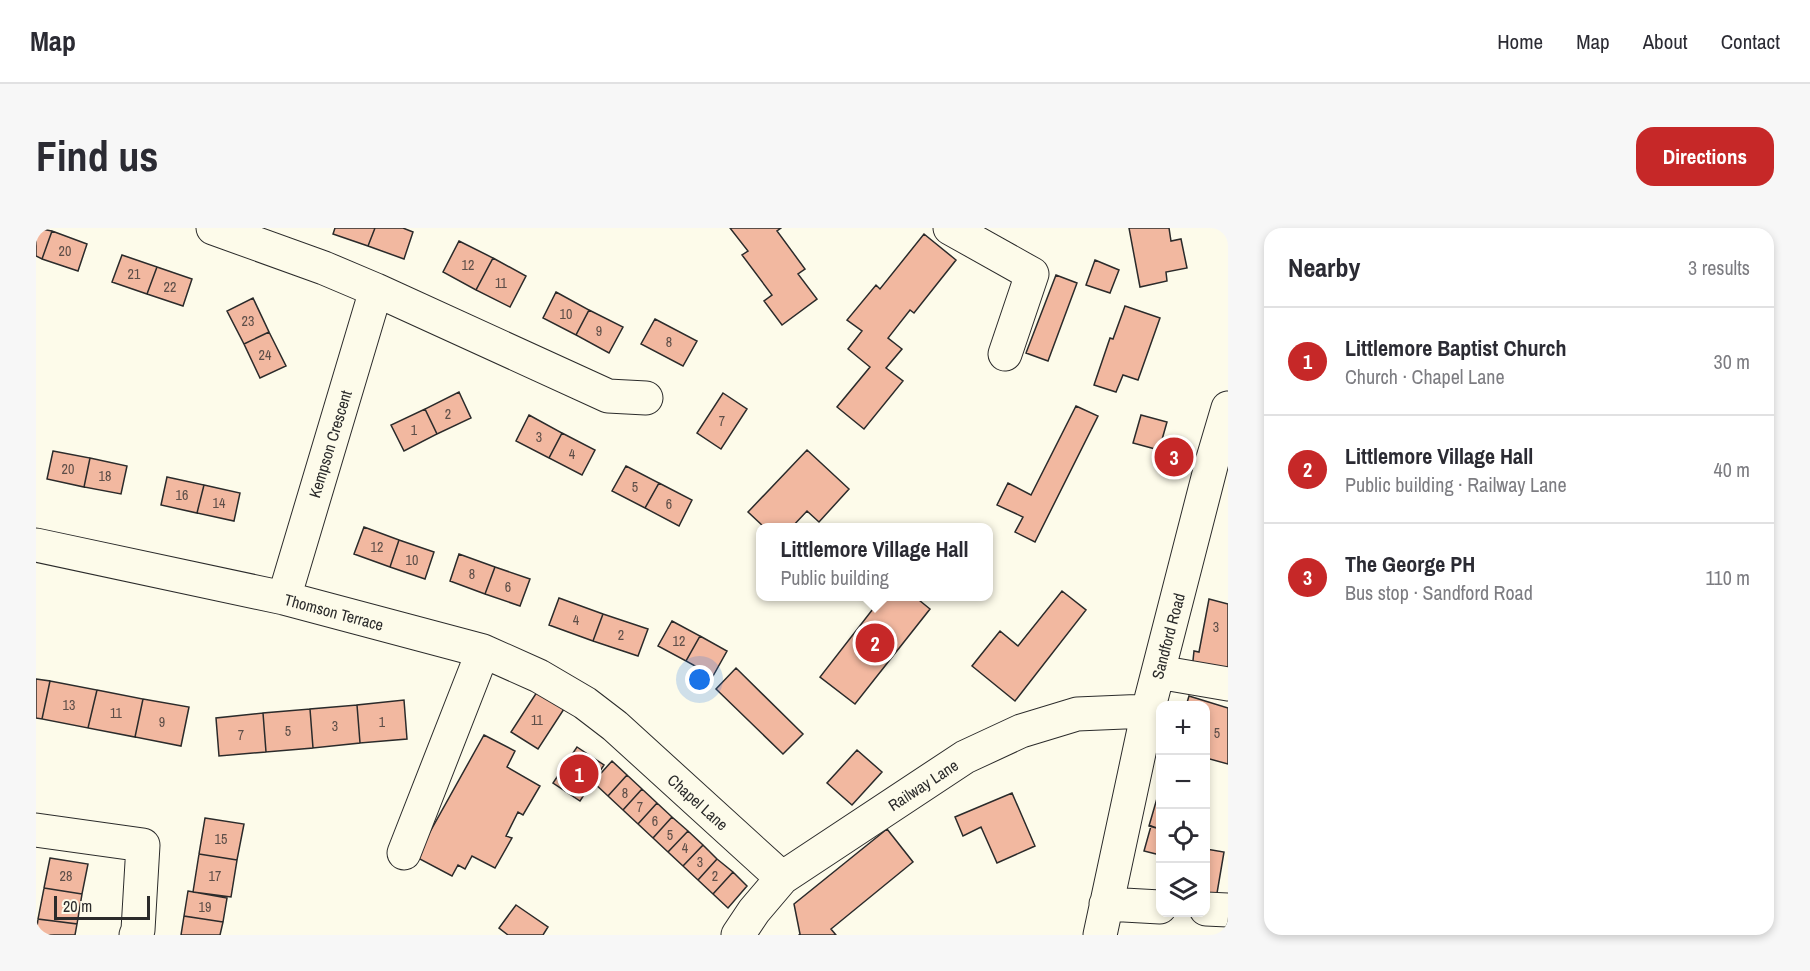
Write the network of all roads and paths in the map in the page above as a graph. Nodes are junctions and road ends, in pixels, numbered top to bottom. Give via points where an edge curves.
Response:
1 (213, 228) edge
2 (950, 228) edge
3 (376, 290) junction
4 (1005, 354) dead end
5 (645, 398) dead end
6 (1228, 408) edge
7 (1220, 465) edge
8 (36, 545) edge
9 (284, 598) junction
10 (483, 651) junction
11 (1158, 672) junction
12 (1228, 684) edge
13 (1148, 711) junction
14 (615, 726) joint
15 (36, 830) edge
16 (404, 853) dead end
17 (782, 878) junction
18 (1156, 908) edge
19 (1210, 909) edge
20 (1228, 910) edge
21 (1103, 919) edge
22 (136, 935) edge
23 (738, 935) edge

1 - 3 street
2 - 4 street via 1032,274
3 - 5 street via 608,396
3 - 9 street, Kempson Crescent
6 - 7 street, Sandford Road
7 - 11 street, Sandford Road
8 - 9 street, Thomson Terrace
9 - 10 street, Thomson Terrace
10 - 14 street, Thomson Terrace via 540,676
10 - 16 street
11 - 12 street
11 - 13 street, Sandford Road
13 - 17 street, Railway Lane via 1077,714 1021,731 965,758
13 - 21 street, Sandford Road
14 - 17 street, Chapel Lane
15 - 22 street via 143,845
17 - 23 street, Railway Lane
18 - 21 street
19 - 20 street

